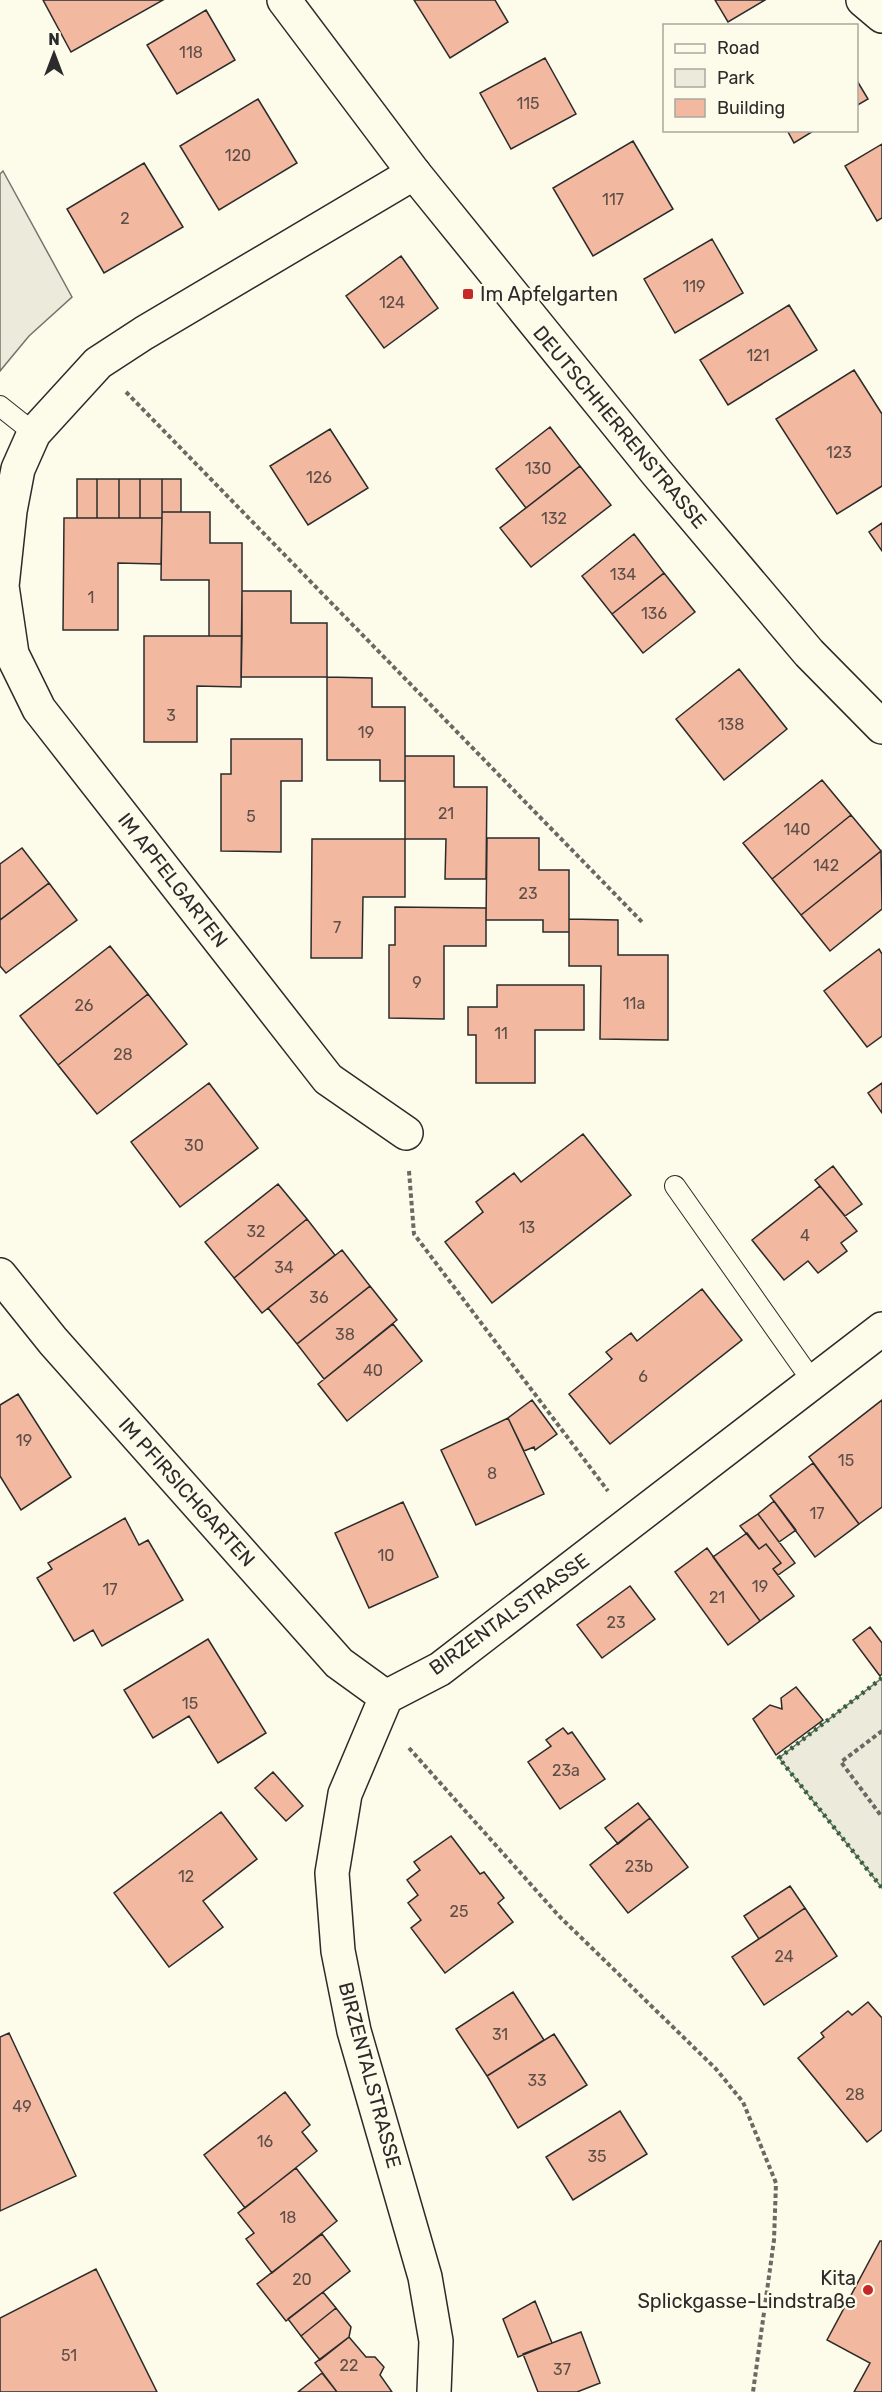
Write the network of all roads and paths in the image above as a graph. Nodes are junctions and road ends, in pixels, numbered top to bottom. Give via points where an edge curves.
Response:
1 (284, 0) edge
2 (863, 0) edge
3 (882, 16) edge
4 (414, 172) junction
5 (98, 363) junction
6 (0, 406) edge
7 (34, 433) junction
8 (1, 586) edge
9 (882, 727) edge
10 (644, 924) dead end
11 (406, 1133) joint
12 (675, 1186) dead end
13 (0, 1275) edge
14 (882, 1329) edge
15 (813, 1382) junction
16 (633, 1522) junction
17 (382, 1707) junction
18 (882, 1731) edge
19 (882, 1816) edge
20 (434, 2392) edge
21 (753, 2392) edge

1 - 4 street, DEUTSCHHERRENSTRASSE
2 - 3 street
4 - 5 street, IM APFELGARTEN
4 - 9 street, DEUTSCHHERRENSTRASSE via 657,473 809,653
5 - 7 street, IM APFELGARTEN
5 - 10 path
6 - 7 lane
7 - 8 street, IM APFELGARTEN via 18,469
8 - 11 street, IM APFELGARTEN via 12,654 39,710 328,1079
11 - 16 path via 414,1234
12 - 15 lane
13 - 17 street, IM PFIRSICHGARTEN via 53,1341
14 - 15 street, BIRZENTALSTRASSE
15 - 16 street, BIRZENTALSTRASSE
16 - 17 street, BIRZENTALSTRASSE via 440,1669
17 - 20 street, BIRZENTALSTRASSE via 345,1794 332,1873 338,1952 354,2031 425,2277 436,2341
17 - 21 path via 417,1756 559,1916 716,2069 743,2102 776,2183 774,2240
18 - 19 path via 841,1761

